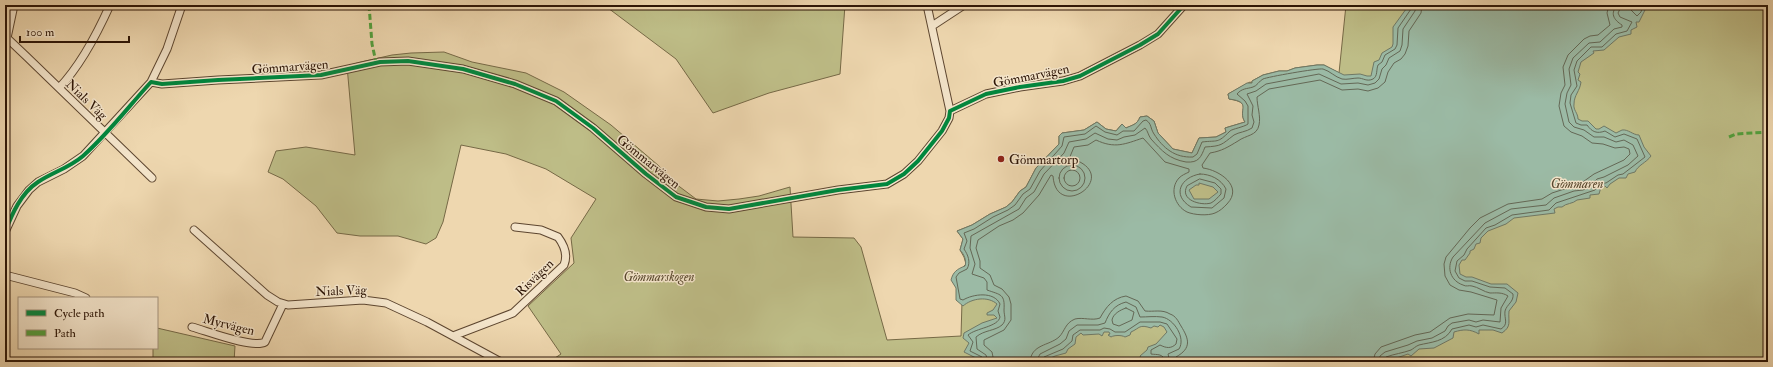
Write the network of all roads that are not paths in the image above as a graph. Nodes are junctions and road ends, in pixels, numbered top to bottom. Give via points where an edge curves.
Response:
1 (14, 5) edge
2 (110, 5) edge
3 (182, 5) edge
4 (927, 5) edge
5 (964, 5) edge
6 (1184, 5) edge
7 (932, 26) junction
8 (6, 38) edge
9 (151, 82) junction
10 (59, 88) junction
11 (950, 111) junction
12 (105, 133) junction
13 (152, 178) dead end
14 (515, 227) dead end
15 (194, 230) dead end
16 (5, 232) edge
17 (5, 275) edge
18 (84, 297) edge
19 (283, 304) junction
20 (192, 327) dead end
21 (453, 336) junction
22 (501, 362) edge

1 - 8 street
2 - 10 street via 92,41
3 - 9 street via 165,54
4 - 7 street
5 - 7 street
6 - 11 street, Gömmarvägen via 1158,34 1080,76 1063,82 986,94
7 - 11 street
8 - 10 street, Nials Väg
9 - 11 street, Gömmarvägen via 169,84 321,75 380,62 408,61 463,69 515,84 556,101 593,128 676,197 706,207 729,208 887,184 918,162 944,127
9 - 12 street
10 - 12 street, Nials Väg
12 - 13 street, Nials Väg
12 - 16 street via 76,161 38,182 29,190 17,206
14 - 21 street, Risvägen via 541,230 558,237 565,251 564,265 513,313
15 - 19 street via 267,295
17 - 18 street
19 - 20 street, Myrvägen via 263,343 245,342
19 - 21 street, Nials Väg via 363,300 378,302 393,305
21 - 22 street, Nials Väg

